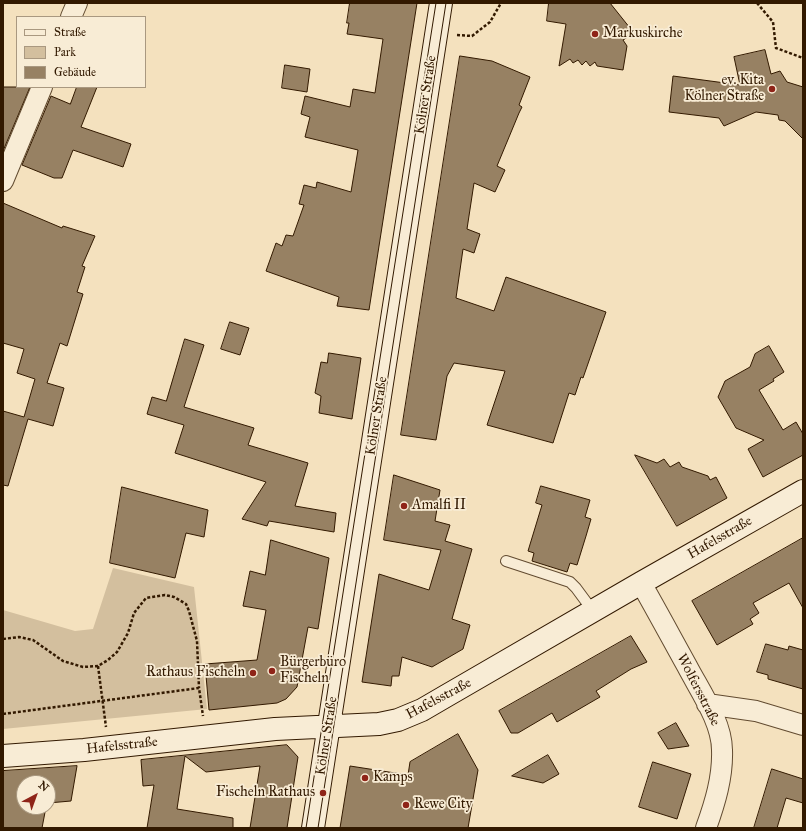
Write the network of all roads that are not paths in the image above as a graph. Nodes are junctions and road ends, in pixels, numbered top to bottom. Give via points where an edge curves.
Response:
1 (77, 3) edge
2 (441, 3) edge
3 (71, 16) edge
4 (42, 88) edge
5 (3, 181) edge
6 (803, 491) edge
7 (506, 561) dead end
8 (641, 583) junction
9 (593, 611) junction
10 (707, 704) junction
11 (803, 725) edge
12 (329, 726) junction
13 (3, 756) edge
14 (313, 828) edge
15 (706, 828) edge

1 - 3 street
2 - 12 main road, Kölner Straße
4 - 5 street
6 - 8 main road, Hafelsstraße
7 - 9 lane via 570,582
8 - 9 main road, Hafelsstraße
8 - 10 street, Wolfersstraße
9 - 12 main road, Hafelsstraße via 404,718 379,724
10 - 11 street via 756,711
10 - 15 street, Wolfersstraße via 719,731 722,767 716,799
12 - 13 main road, Hafelsstraße
12 - 14 main road, Kölner Straße

